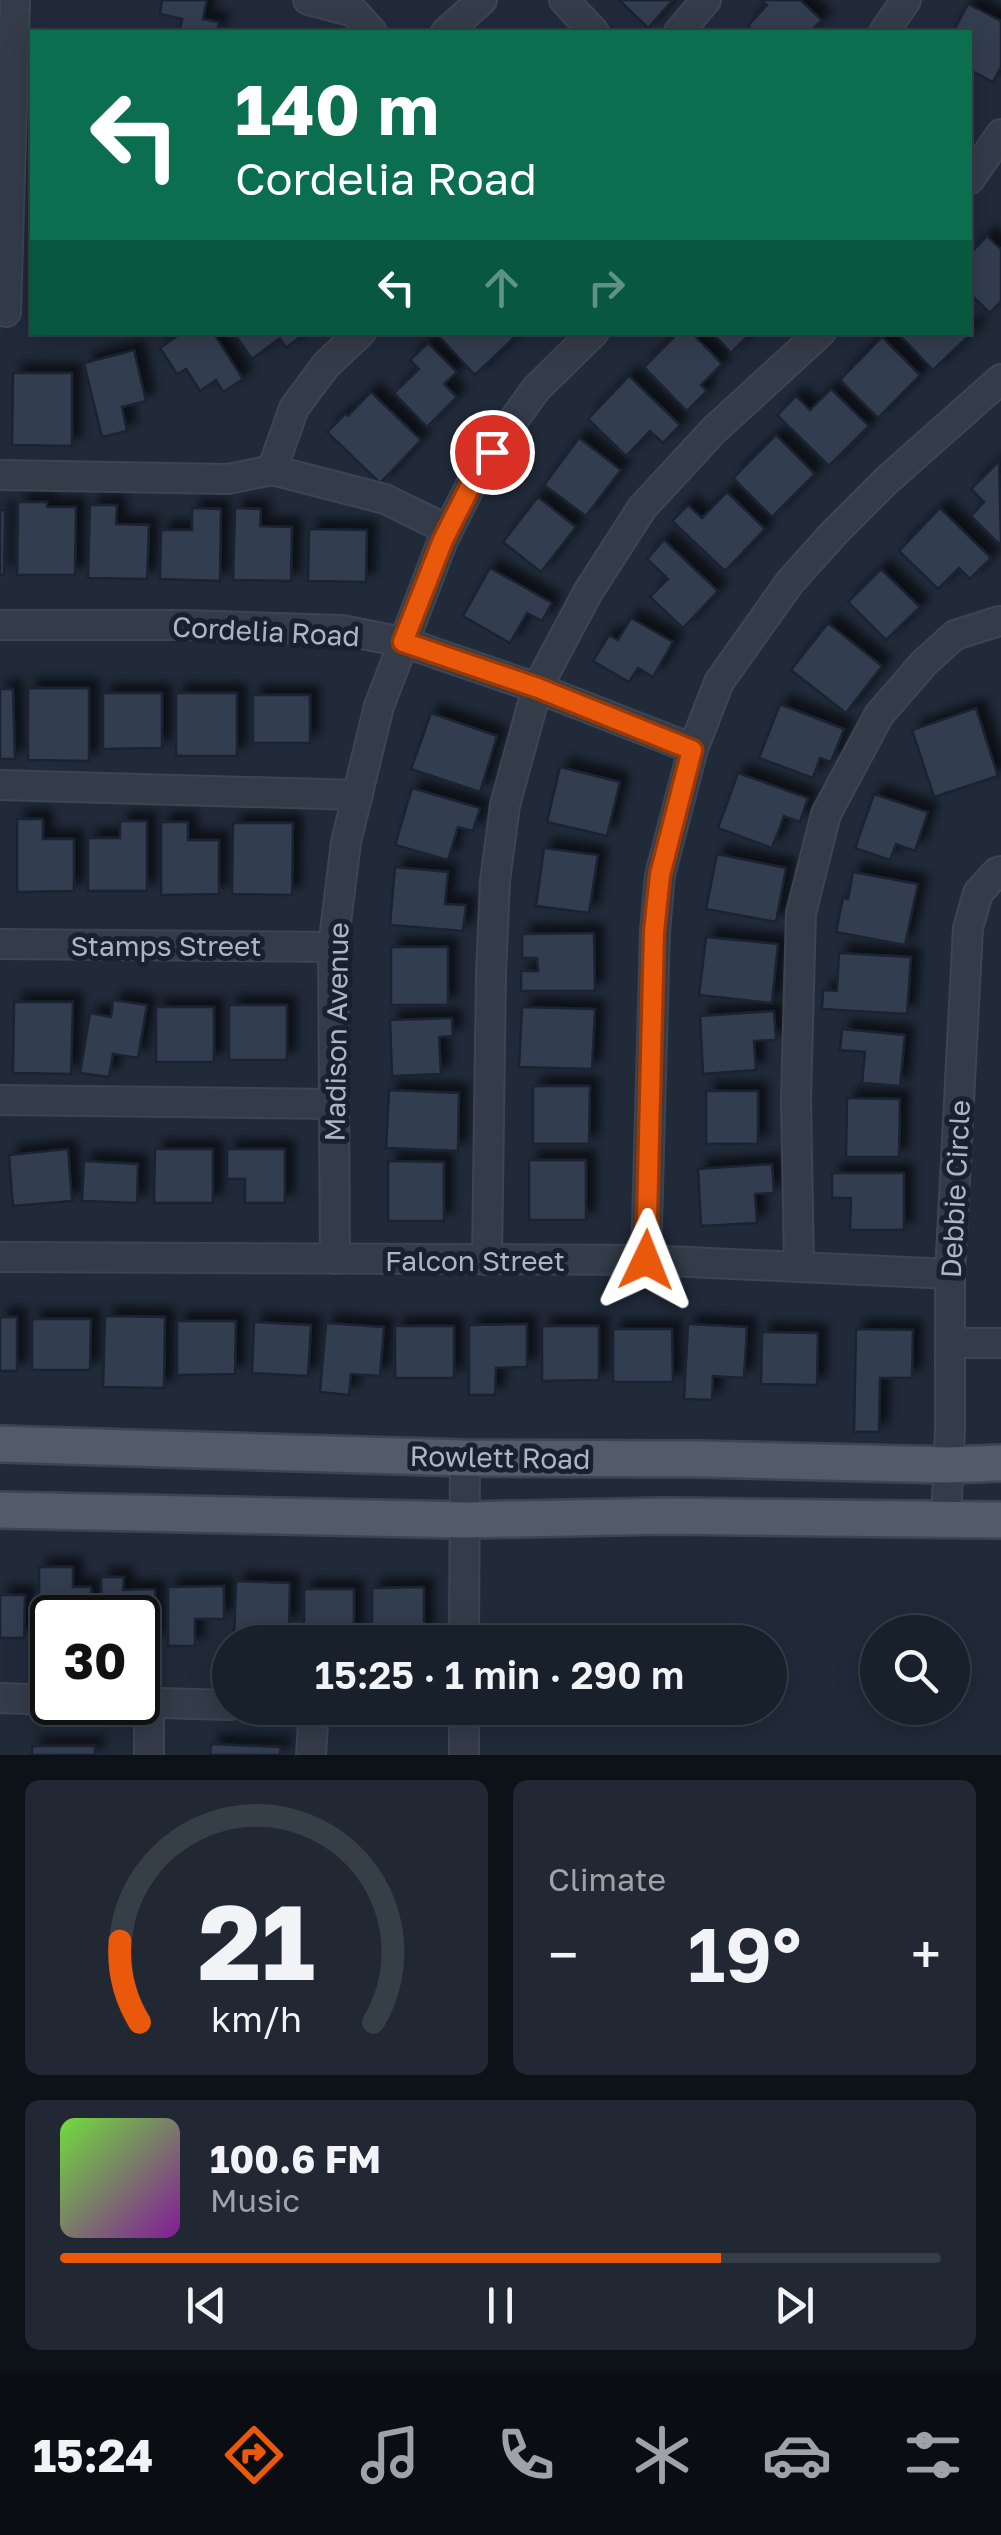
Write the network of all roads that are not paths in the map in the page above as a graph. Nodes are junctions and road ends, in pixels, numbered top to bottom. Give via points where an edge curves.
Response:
1 (15, 0) edge
2 (308, 0) edge
3 (482, 0) edge
4 (564, 0) edge
5 (706, 0) edge
6 (906, 0) edge
7 (370, 30) edge
8 (448, 30) edge
9 (592, 30) edge
10 (680, 30) edge
11 (885, 30) edge
12 (1001, 134) edge
13 (972, 176) edge
14 (13, 311) edge
15 (359, 335) edge
16 (591, 335) edge
17 (818, 335) edge
18 (1000, 381) edge
19 (272, 470) junction
20 (0, 475) edge
21 (448, 530) junction
22 (1000, 619) edge
23 (0, 626) edge
24 (403, 642) junction
25 (538, 688) junction
26 (692, 750) junction
27 (0, 785) edge
28 (358, 795) junction
29 (1001, 871) edge
30 (0, 944) edge
31 (333, 946) junction
32 (0, 1100) edge
33 (334, 1104) junction
34 (0, 1257) edge
35 (334, 1259) junction
36 (487, 1260) junction
37 (646, 1260) junction
38 (799, 1267) junction
39 (950, 1274) junction
40 (950, 1343) junction
41 (1001, 1343) edge
42 (0, 1444) edge
43 (465, 1458) junction
44 (1001, 1463) edge
45 (949, 1465) junction
46 (0, 1510) edge
47 (465, 1520) junction
48 (946, 1520) junction
49 (1001, 1520) edge
50 (464, 1625) edge
51 (0, 1698) edge
52 (30, 1699) edge
53 (160, 1703) edge
54 (212, 1705) edge
55 (142, 1725) edge
56 (313, 1725) edge
57 (464, 1725) edge
58 (149, 1755) edge
59 (311, 1755) edge
60 (464, 1755) edge

1 - 14 street
2 - 7 street via 354,12
3 - 8 street
4 - 9 street
5 - 10 street
6 - 11 street
12 - 13 street
15 - 19 street via 294,408
16 - 21 street, Madison Avenue via 536,388 481,465
17 - 25 street via 714,430 642,508
18 - 26 street via 886,481 790,582 719,682
19 - 20 street via 228,479
19 - 21 street via 385,499
21 - 24 street, Madison Avenue
22 - 38 street via 955,635 924,664 879,715 826,814 801,914
23 - 24 street, Cordelia Road via 342,630
24 - 25 street, Cordelia Road
24 - 28 street, Madison Avenue via 378,706
25 - 26 street, Cordelia Road
25 - 36 street via 505,805 495,881
26 - 37 street via 660,875 654,932
27 - 28 street
28 - 31 street, Madison Avenue
29 - 39 street, Debbie Circle via 978,893 968,928
30 - 31 street, Stamps Street
31 - 33 street, Madison Avenue
32 - 33 street
33 - 35 street, Madison Avenue
34 - 35 street, Falcon Street
35 - 36 street, Falcon Street
36 - 37 street, Falcon Street
37 - 38 street, Falcon Street
38 - 39 street, Falcon Street
39 - 40 street, Debbie Circle
40 - 41 street
40 - 45 street, Debbie Circle
42 - 43 main road, Rowlett Road
43 - 45 main road, Rowlett Road
43 - 47 street
44 - 45 main road, Rowlett Road
45 - 48 street, Debbie Circle
46 - 47 main road
47 - 48 main road
47 - 50 street
48 - 49 main road
51 - 52 street
53 - 54 street
55 - 58 street
56 - 59 street
57 - 60 street

